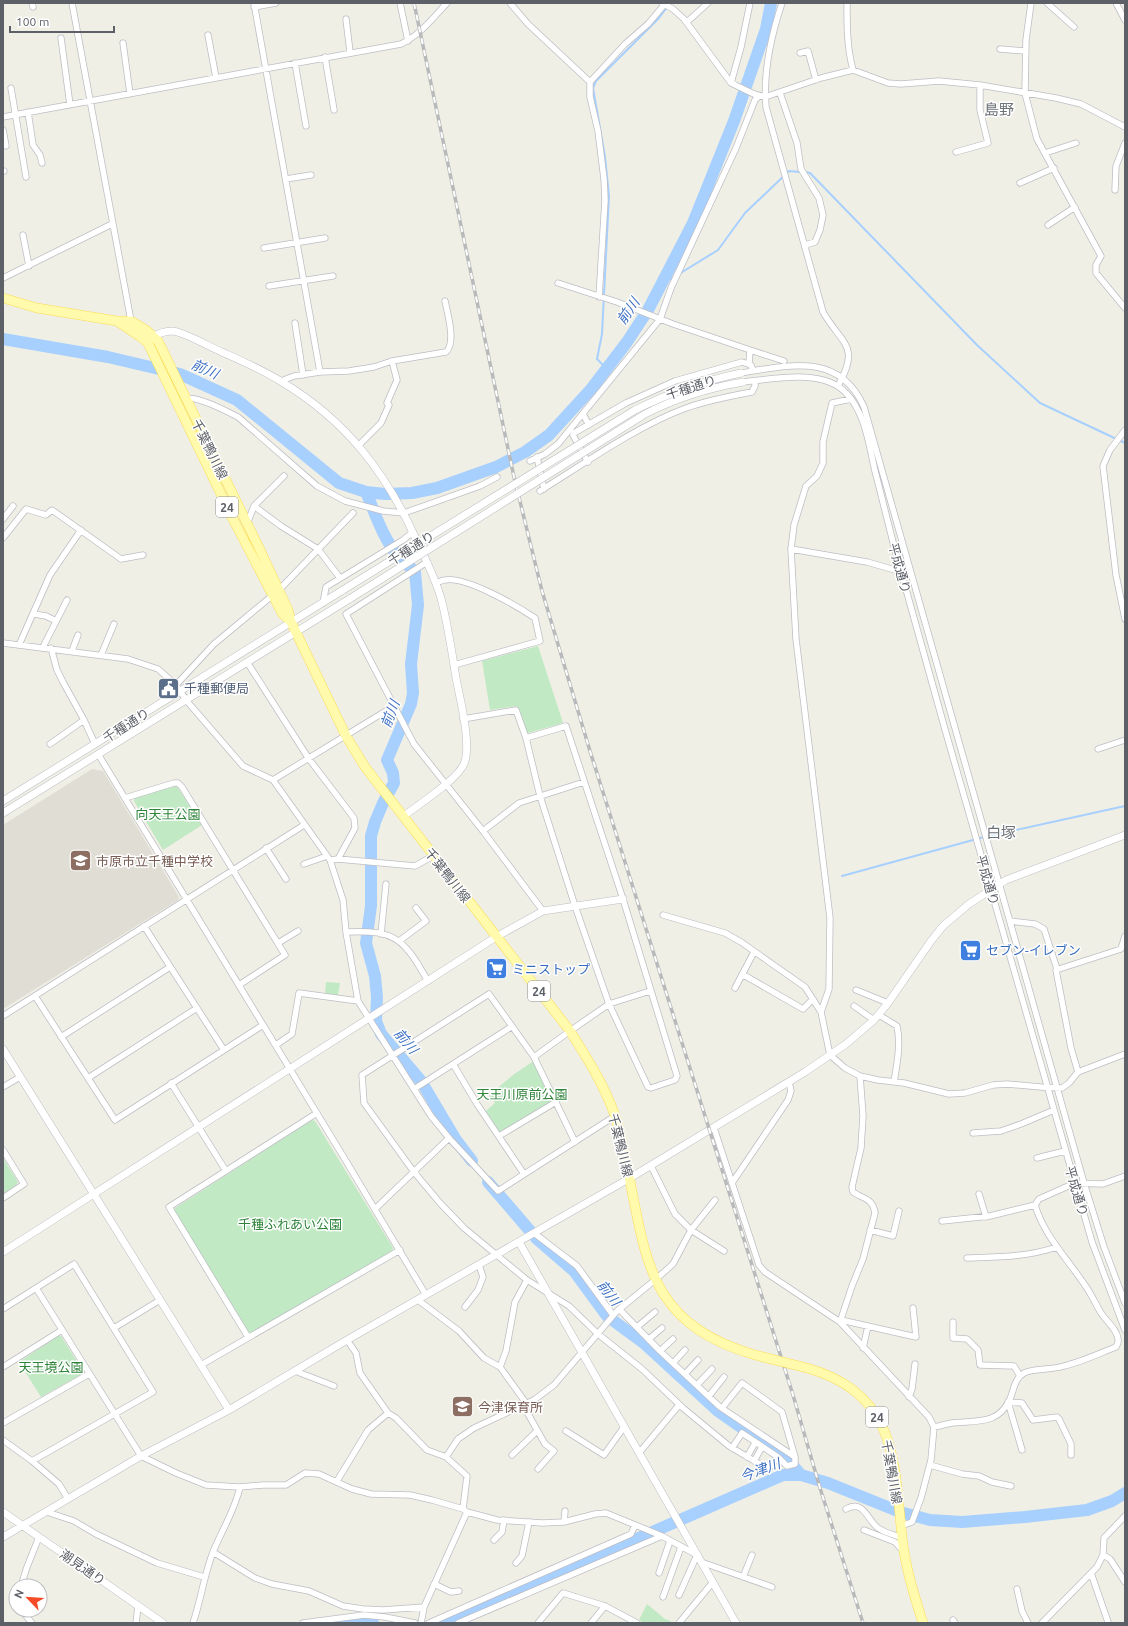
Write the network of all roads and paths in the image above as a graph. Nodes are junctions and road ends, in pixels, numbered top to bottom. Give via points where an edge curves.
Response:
1 (72, 3) edge
2 (276, 3) edge
3 (400, 3) edge
4 (447, 3) edge
5 (510, 3) edge
6 (708, 3) edge
7 (750, 3) edge
8 (782, 3) edge
9 (847, 3) edge
10 (1031, 3) edge
11 (1046, 3) edge
12 (1116, 3) edge
13 (663, 4) edge
14 (254, 5) edge
15 (346, 19) dead end
16 (1125, 20) edge
17 (686, 22) junction
18 (1074, 27) dead end
19 (208, 35) dead end
20 (61, 38) dead end
21 (408, 41) junction
22 (123, 43) dead end
23 (1000, 49) dead end
24 (1025, 51) junction
25 (350, 52) junction
26 (800, 53) dead end
27 (325, 57) junction
28 (295, 63) junction
29 (266, 68) junction
30 (853, 70) junction
31 (216, 78) junction
32 (816, 80) junction
33 (590, 82) junction
34 (731, 83) junction
35 (980, 85) junction
36 (11, 88) dead end
37 (780, 93) junction
38 (1025, 93) junction
39 (130, 94) junction
40 (762, 96) junction
41 (89, 101) junction
42 (70, 105) junction
43 (334, 110) dead end
44 (28, 112) junction
45 (15, 115) junction
46 (3, 117) edge
47 (306, 126) dead end
48 (1125, 126) edge
49 (3, 130) edge
50 (1076, 142) dead end
51 (1125, 143) edge
52 (6, 146) dead end
53 (956, 152) dead end
54 (1045, 153) junction
55 (42, 163) dead end
56 (1054, 168) junction
57 (311, 175) dead end
58 (26, 177) dead end
59 (286, 180) junction
60 (1020, 183) dead end
61 (1115, 190) dead end
62 (1075, 207) junction
63 (112, 224) junction
64 (1048, 225) dead end
65 (24, 235) dead end
66 (325, 238) dead end
67 (297, 242) junction
68 (805, 246) junction
69 (264, 248) dead end
70 (28, 266) junction
71 (334, 276) dead end
72 (3, 278) edge
73 (304, 280) junction
74 (558, 283) dead end
75 (269, 286) dead end
76 (3, 298) edge
77 (602, 298) junction
78 (445, 301) dead end
79 (1125, 308) edge
80 (660, 319) junction
81 (117, 321) junction
82 (131, 321) junction
83 (295, 324) dead end
84 (150, 338) junction
85 (750, 350) junction
86 (392, 361) junction
87 (784, 361) dead end
88 (749, 364) junction
89 (753, 371) junction
90 (320, 372) junction
91 (741, 373) joint
92 (303, 375) junction
93 (843, 377) junction
94 (755, 380) junction
95 (281, 381) junction
96 (743, 382) joint
97 (838, 386) junction
98 (185, 396) junction
99 (851, 399) junction
100 (583, 414) junction
101 (589, 425) junction
102 (1125, 430) edge
103 (359, 444) junction
104 (537, 457) junction
105 (530, 461) dead end
106 (588, 462) junction
107 (284, 476) dead end
108 (497, 477) dead end
109 (13, 506) dead end
110 (254, 506) junction
111 (353, 513) dead end
112 (404, 513) junction
113 (3, 519) edge
114 (247, 524) junction
115 (81, 530) junction
116 (413, 532) junction
117 (3, 538) edge
118 (318, 549) junction
119 (791, 549) junction
120 (143, 555) dead end
121 (427, 562) junction
122 (901, 571) junction
123 (910, 574) junction
124 (340, 578) junction
125 (436, 583) junction
126 (276, 592) junction
127 (67, 600) dead end
128 (323, 602) junction
129 (34, 614) junction
130 (1125, 619) edge
131 (56, 621) junction
132 (291, 622) junction
133 (114, 624) dead end
134 (296, 632) junction
135 (78, 635) dead end
136 (3, 643) edge
137 (19, 645) junction
138 (43, 647) junction
139 (51, 648) junction
140 (72, 651) junction
141 (101, 655) junction
142 (247, 662) junction
143 (454, 665) junction
144 (178, 689) junction
145 (186, 700) junction
146 (394, 706) junction
147 (463, 718) junction
148 (84, 720) junction
149 (346, 736) junction
150 (526, 738) junction
151 (1125, 740) edge
152 (50, 744) dead end
153 (96, 744) junction
154 (1098, 749) dead end
155 (98, 754) junction
156 (309, 759) junction
157 (273, 780) junction
158 (584, 782) junction
159 (444, 784) junction
160 (540, 796) junction
161 (126, 798) junction
162 (3, 801) edge
163 (3, 814) edge
164 (404, 816) junction
165 (304, 825) junction
166 (483, 831) junction
167 (1125, 835) edge
168 (266, 848) junction
169 (433, 856) junction
170 (329, 858) junction
171 (338, 859) junction
172 (304, 864) dead end
173 (233, 870) junction
174 (286, 879) dead end
175 (386, 884) dead end
176 (999, 884) junction
177 (990, 889) junction
178 (187, 899) junction
179 (623, 899) junction
180 (575, 906) junction
181 (416, 908) dead end
182 (543, 911) junction
183 (663, 916) dead end
184 (1010, 921) junction
185 (144, 926) junction
186 (298, 931) dead end
187 (346, 932) junction
188 (381, 934) junction
189 (1125, 936) edge
190 (496, 937) junction
191 (399, 941) junction
192 (278, 943) junction
193 (754, 952) junction
194 (170, 967) junction
195 (1057, 969) junction
196 (742, 974) junction
197 (428, 981) junction
198 (239, 985) junction
199 (735, 988) dead end
200 (856, 990) dead end
201 (650, 991) junction
202 (35, 996) junction
203 (813, 999) junction
204 (358, 1001) junction
205 (888, 1003) junction
206 (609, 1004) junction
207 (854, 1006) dead end
208 (197, 1008) junction
209 (822, 1012) junction
210 (3, 1016) edge
211 (876, 1018) junction
212 (369, 1019) junction
213 (263, 1025) junction
214 (512, 1026) junction
215 (570, 1031) junction
216 (61, 1036) junction
217 (276, 1045) junction
218 (3, 1049) edge
219 (224, 1050) junction
220 (1125, 1054) edge
221 (393, 1055) junction
222 (830, 1055) junction
223 (534, 1057) junction
224 (453, 1064) junction
225 (290, 1069) junction
226 (1078, 1072) junction
227 (860, 1076) junction
228 (20, 1077) junction
229 (88, 1078) junction
230 (789, 1082) junction
231 (894, 1082) junction
232 (171, 1083) junction
233 (3, 1087) edge
234 (1047, 1088) junction
235 (1057, 1088) junction
236 (414, 1089) junction
237 (556, 1102) junction
238 (1054, 1110) junction
239 (317, 1113) junction
240 (615, 1116) junction
241 (199, 1127) junction
242 (714, 1128) junction
243 (973, 1133) dead end
244 (499, 1136) junction
245 (449, 1138) junction
246 (575, 1142) junction
247 (3, 1150) edge
248 (1066, 1151) junction
249 (1037, 1158) dead end
250 (651, 1166) junction
251 (226, 1171) junction
252 (414, 1172) junction
253 (524, 1174) junction
254 (1125, 1176) edge
255 (630, 1178) junction
256 (732, 1183) junction
257 (1075, 1183) junction
258 (1084, 1183) junction
259 (94, 1194) junction
260 (979, 1194) dead end
261 (3, 1198) edge
262 (715, 1200) dead end
263 (1036, 1205) junction
264 (376, 1209) junction
265 (899, 1211) dead end
266 (986, 1217) junction
267 (942, 1221) dead end
268 (691, 1230) junction
269 (870, 1230) junction
270 (534, 1233) junction
271 (519, 1242) junction
272 (1057, 1247) junction
273 (400, 1250) junction
274 (724, 1251) dead end
275 (3, 1252) edge
276 (495, 1255) junction
277 (967, 1258) dead end
278 (479, 1265) junction
279 (527, 1280) junction
280 (655, 1280) junction
281 (36, 1288) junction
282 (549, 1294) junction
283 (426, 1295) junction
284 (160, 1300) junction
285 (418, 1300) junction
286 (1125, 1303) edge
287 (465, 1307) dead end
288 (914, 1308) dead end
289 (3, 1309) edge
290 (619, 1309) junction
291 (655, 1312) dead end
292 (613, 1315) junction
293 (840, 1321) junction
294 (953, 1322) dead end
295 (868, 1326) junction
296 (637, 1327) junction
297 (114, 1328) junction
298 (662, 1328) dead end
299 (62, 1330) junction
300 (1125, 1330) edge
301 (598, 1334) junction
302 (248, 1337) junction
303 (1125, 1338) edge
304 (649, 1339) junction
305 (673, 1339) dead end
306 (347, 1340) junction
307 (1118, 1340) junction
308 (863, 1348) junction
309 (685, 1350) dead end
310 (660, 1351) junction
311 (581, 1353) junction
312 (698, 1360) dead end
313 (673, 1363) junction
314 (915, 1364) dead end
315 (200, 1365) junction
316 (3, 1367) edge
317 (500, 1367) junction
318 (712, 1369) dead end
319 (295, 1371) junction
320 (89, 1374) junction
321 (685, 1374) junction
322 (1020, 1376) junction
323 (724, 1377) dead end
324 (697, 1385) junction
325 (334, 1386) dead end
326 (709, 1396) junction
327 (909, 1397) junction
328 (1008, 1402) junction
329 (524, 1404) junction
330 (679, 1405) junction
331 (722, 1408) junction
332 (229, 1410) junction
333 (388, 1413) junction
334 (114, 1414) junction
335 (3, 1423) edge
336 (624, 1427) junction
337 (934, 1427) junction
338 (538, 1431) junction
339 (566, 1431) dead end
340 (3, 1440) edge
341 (755, 1443) junction
342 (762, 1447) junction
343 (732, 1448) junction
344 (1022, 1450) dead end
345 (639, 1453) junction
346 (512, 1455) dead end
347 (1071, 1455) dead end
348 (141, 1456) junction
349 (446, 1457) junction
350 (747, 1457) junction
351 (778, 1457) junction
352 (795, 1457) junction
353 (32, 1461) junction
354 (754, 1461) junction
355 (930, 1465) junction
356 (538, 1469) dead end
357 (337, 1482) junction
358 (1011, 1486) dead end
359 (240, 1487) junction
360 (68, 1499) junction
361 (846, 1509) dead end
362 (465, 1511) junction
363 (565, 1511) dead end
364 (3, 1512) edge
365 (47, 1512) junction
366 (1125, 1516) edge
367 (504, 1520) junction
368 (529, 1522) junction
369 (564, 1522) junction
370 (636, 1525) junction
371 (23, 1526) junction
372 (902, 1526) junction
373 (864, 1530) dead end
374 (662, 1536) junction
375 (3, 1537) edge
376 (39, 1537) junction
377 (902, 1538) junction
378 (494, 1540) dead end
379 (670, 1541) junction
380 (681, 1547) junction
381 (213, 1552) junction
382 (905, 1552) junction
383 (697, 1555) junction
384 (752, 1555) dead end
385 (1103, 1555) junction
386 (702, 1562) junction
387 (516, 1564) dead end
388 (659, 1572) dead end
389 (1091, 1573) junction
390 (204, 1577) junction
391 (743, 1577) junction
392 (24, 1578) edge
393 (1125, 1581) edge
394 (713, 1582) junction
395 (434, 1584) junction
396 (772, 1586) dead end
397 (1017, 1589) dead end
398 (459, 1591) dead end
399 (679, 1595) dead end
400 (663, 1597) dead end
401 (138, 1606) junction
402 (605, 1606) junction
403 (424, 1607) junction
404 (1108, 1622) dead end
405 (136, 1623) edge
406 (163, 1623) edge
407 (193, 1623) edge
408 (303, 1623) edge
409 (415, 1623) edge
410 (421, 1623) edge
411 (429, 1623) edge
412 (458, 1623) edge
413 (538, 1623) edge
414 (591, 1623) edge
415 (637, 1623) edge
416 (679, 1623) edge
417 (736, 1623) edge
418 (923, 1623) edge
419 (1028, 1623) edge
420 (1042, 1623) edge

1 - 41 street
2 - 14 street
3 - 21 street
4 - 21 street
5 - 33 street via 528,24
6 - 17 street
7 - 34 street
8 - 40 street via 768,58
9 - 30 street via 847,36
10 - 24 street
11 - 18 street
12 - 16 street
13 - 17 street
13 - 33 street via 648,24
14 - 29 street
15 - 25 street
17 - 34 street
19 - 31 street
20 - 42 street
21 - 25 street
22 - 39 street
23 - 24 street
24 - 38 street
25 - 27 street
26 - 32 street via 808,51
27 - 28 street
27 - 43 street
28 - 29 street
28 - 47 street
29 - 31 street
29 - 59 street
30 - 32 street
30 - 35 street via 888,83 939,81
31 - 39 street
32 - 37 street
33 - 77 street via 590,97 598,131 604,179
34 - 40 street
35 - 38 street
35 - 53 street via 980,110 988,143
36 - 45 street
37 - 40 street
37 - 68 street via 797,143 801,169 819,198 823,215 815,242
38 - 48 street via 1081,104
38 - 54 street via 1037,139
39 - 41 street
40 - 68 street
40 - 80 street via 755,100 736,148 671,288
41 - 42 street
41 - 63 street
42 - 44 street
44 - 45 street
44 - 55 street via 33,145
45 - 46 street
45 - 58 street
49 - 52 street
50 - 54 street
51 - 61 street via 1116,166
54 - 56 street
56 - 60 street
56 - 62 street
57 - 59 street
59 - 67 street
62 - 64 street
62 - 79 street via 1101,256 1096,265 1096,273
63 - 70 street
63 - 82 street
65 - 70 street
66 - 67 street
67 - 69 street
67 - 73 street
68 - 93 street via 823,312 848,347 848,362
70 - 72 street
71 - 73 street
73 - 75 street
73 - 90 street
74 - 77 street
76 - 81 main road, 千葉鴨川線 / 24 via 37,308
77 - 80 street
78 - 86 street via 450,330 449,350
80 - 85 street
80 - 100 street
81 - 82 main road, 千葉鴨川線 / 24
81 - 84 main road, 千葉鴨川線 / 24
82 - 84 main road, 千葉鴨川線 / 24
83 - 92 street
84 - 95 street via 167,332 177,332
84 - 98 main road, 千葉鴨川線 / 24 via 165,355
84 - 126 main road, 千葉鴨川線 / 24 via 152,351 234,521
85 - 87 street
85 - 88 street
86 - 90 street via 349,371
86 - 103 street via 397,380 389,405 381,423
88 - 89 street
88 - 101 street via 742,362 675,381 626,403
89 - 91 street, 千種通り
89 - 93 street, 千種通り via 813,366
90 - 92 street
91 - 128 street, 千種通り, bridge via 698,383 635,410
92 - 95 street
93 - 97 street
93 - 123 street, 平成通り via 859,396 870,422
94 - 96 street, 千種通り
94 - 97 street, 千種通り via 815,378
94 - 106 street via 752,392 709,401 668,415 628,436
95 - 103 street via 317,407
96 - 134 street, 千種通り, bridge via 695,393 645,414
97 - 99 street, 平成通り
98 - 112 street via 238,417 318,486 345,501 383,511
98 - 114 main road, 千葉鴨川線 / 24
99 - 119 street via 832,402 823,442 823,463 817,476 806,486 794,525
99 - 122 street, 平成通り via 863,424
100 - 101 street
100 - 104 street via 558,444
101 - 106 street via 576,430 573,435
102 - 130 street via 1110,450 1103,466 1116,575
103 - 112 street
104 - 105 street
104 - 106 street via 542,490
107 - 110 street
108 - 112 street via 480,486
109 - 113 street
110 - 114 street
110 - 118 street
111 - 118 street
112 - 116 street
114 - 126 main road, 千葉鴨川線 / 24
115 - 117 street via 52,510 46,516 26,509
115 - 120 street via 121,559
115 - 129 street via 50,575
116 - 121 street
116 - 124 street
118 - 124 street
118 - 126 street
119 - 122 street via 867,562
119 - 209 street via 796,639 830,918 829,990
121 - 125 street
121 - 146 street via 346,614
122 - 123 street
122 - 177 street, 平成通り
123 - 176 street, 平成通り
124 - 128 street via 326,587
125 - 143 street via 442,601
125 - 143 street via 445,579 461,582 502,598 535,618 539,636 540,641
126 - 132 main road, 千葉鴨川線 / 24 via 282,613
126 - 144 street via 214,644
127 - 131 street
128 - 132 street, 千種通り
129 - 131 street
129 - 137 street
131 - 138 street
132 - 134 main road, 千葉鴨川線 / 24
132 - 144 street, 千種通り
133 - 141 street
134 - 142 street, 千種通り
134 - 149 main road, 千葉鴨川線 / 24
135 - 140 street
136 - 137 street
137 - 138 street
138 - 139 street
139 - 140 street
139 - 148 street via 60,676
140 - 141 street
141 - 144 street via 146,663 158,669
142 - 145 street, 千種通り
142 - 156 street
143 - 147 street
144 - 145 street
144 - 153 street, 千種通り
145 - 155 street, 千種通り
145 - 157 street via 243,766
146 - 149 street
146 - 159 street via 414,744
147 - 150 street via 516,710
147 - 159 street via 467,747 465,762 456,775
148 - 152 street
148 - 153 street
149 - 156 street
149 - 164 main road, 千葉鴨川線 / 24 via 365,767
150 - 158 street via 566,726
150 - 160 street
151 - 154 street
153 - 162 street, 千種通り
155 - 161 street
155 - 163 street, 千種通り
156 - 157 street
156 - 171 street via 354,818 355,828
157 - 165 street
158 - 160 street
158 - 179 street
159 - 164 street
159 - 166 street
160 - 166 street via 519,803
160 - 180 street
161 - 173 street via 178,783
161 - 178 street
164 - 169 main road, 千葉鴨川線 / 24
165 - 168 street
165 - 170 street
166 - 182 street
167 - 176 street via 1023,872
168 - 173 street
168 - 174 street
169 - 171 street via 415,866
169 - 190 main road, 千葉鴨川線 / 24
170 - 171 street
170 - 172 street
170 - 187 street via 343,900
173 - 178 street
173 - 192 street
175 - 188 street
176 - 177 street
176 - 184 street, 平成通り
177 - 205 street via 943,926
177 - 234 street, 平成通り
178 - 185 street
178 - 198 street
179 - 180 street
179 - 201 street
180 - 182 street
180 - 206 street
181 - 191 street via 426,921
182 - 190 street
183 - 193 street via 725,934
184 - 195 street via 1035,924 1044,928
184 - 235 street, 平成通り
185 - 194 street
185 - 202 street
186 - 192 street
187 - 188 street
187 - 204 street
188 - 191 street
189 - 195 street via 1121,949
190 - 197 street
190 - 215 main road, 千葉鴨川線 / 24
191 - 197 street via 406,947
192 - 198 street via 285,955
193 - 196 street
193 - 203 street via 804,987
194 - 208 street
194 - 216 street
195 - 226 street via 1071,1048
196 - 199 street
196 - 203 street via 803,1009
197 - 212 street
198 - 213 street
200 - 205 street
201 - 206 street
201 - 206 street via 677,1076 675,1080 651,1088 648,1087
202 - 210 street
202 - 216 street
203 - 209 street
204 - 212 street
204 - 217 street via 299,993 292,1034
205 - 211 street
206 - 215 street
207 - 211 street
208 - 219 street
208 - 229 street
209 - 222 street
211 - 222 street via 861,1033
211 - 231 street via 897,1026
212 - 221 street
212 - 225 street
213 - 217 street
213 - 219 street
214 - 221 street via 489,994
214 - 223 street
214 - 224 street
215 - 223 street
215 - 240 main road, 千葉鴨川線 / 24 via 594,1068
216 - 229 street
217 - 225 street
218 - 228 street
219 - 232 street
220 - 226 street
221 - 236 street
221 - 252 street via 362,1076 364,1103
222 - 227 street via 845,1068
222 - 230 street
223 - 237 street
224 - 236 street
224 - 244 street
225 - 239 street
225 - 241 street
226 - 235 street via 1069,1084
227 - 231 street
227 - 269 street via 863,1116 861,1148 852,1187 853,1192 869,1200 874,1206
228 - 233 street
228 - 259 street
229 - 232 street via 115,1120
230 - 242 street
230 - 256 street via 791,1091 788,1100
231 - 234 street via 949,1094 1007,1084
232 - 241 street
234 - 235 street
234 - 238 street, 平成通り
235 - 258 street, 平成通り
236 - 245 street
237 - 244 street
237 - 246 street
238 - 243 street via 1001,1131
238 - 248 street, 平成通り
239 - 251 street
239 - 264 street
240 - 246 street
240 - 255 main road, 千葉鴨川線 / 24
241 - 251 street
241 - 259 street
242 - 250 street
242 - 256 street
244 - 253 street
245 - 252 street
245 - 253 street via 498,1192
246 - 253 street
247 - 261 street via 24,1184
248 - 249 street
248 - 257 street, 平成通り
250 - 255 street
250 - 268 street via 675,1214
251 - 302 street via 169,1207
252 - 264 street
252 - 276 street via 464,1228
254 - 258 street via 1103,1184
255 - 270 street
255 - 280 main road, 千葉鴨川線 / 24 via 644,1247
256 - 293 street via 759,1265 765,1272
257 - 258 street
257 - 263 street via 1039,1199
257 - 300 street, 平成通り via 1092,1242
258 - 286 street, 平成通り
259 - 275 street
259 - 284 street
260 - 266 street
262 - 268 street
263 - 266 street
263 - 272 street via 1039,1217
264 - 273 street
265 - 269 street via 893,1236
266 - 267 street
268 - 274 street
268 - 280 street via 673,1264
269 - 293 street via 863,1259
270 - 271 street
270 - 292 street via 577,1266
271 - 276 street
271 - 282 street
272 - 277 street via 1019,1256
272 - 307 street via 1084,1282 1102,1314 1116,1332
273 - 283 street
273 - 302 street
276 - 278 street
276 - 279 street
278 - 283 street
278 - 287 street via 483,1277 478,1290
279 - 282 street
279 - 317 street via 515,1302 506,1351
280 - 290 street
280 - 372 main road, 千葉鴨川線 / 24, bridge via 666,1299 695,1328 725,1345 824,1373 844,1383 861,1396 884,1430 890,1444
281 - 289 street
281 - 297 street via 74,1264
281 - 299 street
282 - 301 street via 569,1306
282 - 311 street
283 - 285 street
284 - 297 street
284 - 315 street
285 - 306 street
285 - 317 street via 459,1331 484,1358
288 - 295 street via 916,1337
290 - 292 street
290 - 296 street
291 - 296 street
292 - 301 street
293 - 295 street
293 - 308 street
294 - 322 street via 953,1338 968,1339 978,1350 980,1365 1014,1366
295 - 308 street
296 - 304 street
297 - 334 street via 153,1392
298 - 304 street
299 - 316 street
299 - 320 street
301 - 311 street
301 - 330 street via 642,1369
302 - 315 street
303 - 307 street
304 - 310 street
305 - 310 street
306 - 319 street
306 - 333 street via 356,1353 360,1373
307 - 322 street via 1116,1347 1063,1367 1026,1372
308 - 327 street
309 - 313 street
310 - 313 street
311 - 329 street via 554,1385
311 - 336 street
312 - 321 street
313 - 321 street
314 - 327 street
315 - 332 street
317 - 329 street
318 - 324 street
319 - 325 street
319 - 332 street
320 - 334 street
320 - 335 street
321 - 324 street
322 - 328 street via 1014,1384
323 - 326 street
324 - 326 street
326 - 331 street
327 - 337 street via 929,1416
328 - 337 street via 997,1415 986,1421
328 - 344 street
328 - 347 street via 1022,1403 1033,1420 1056,1417 1059,1419 1071,1444
329 - 338 street
329 - 349 street via 474,1428 458,1439
330 - 343 street
330 - 345 street
331 - 352 street
331 - 352 street via 742,1383 782,1412
332 - 348 street
333 - 349 street via 427,1450
333 - 357 street via 368,1430
334 - 348 street
334 - 353 street
336 - 339 street via 604,1455
336 - 345 street
337 - 355 street
338 - 346 street
338 - 356 street via 545,1444 554,1451
340 - 353 street
341 - 342 street
341 - 343 street via 742,1433
341 - 350 street
342 - 351 street
342 - 354 street
343 - 350 street
345 - 383 street
348 - 359 street via 206,1485
348 - 360 street
349 - 362 street via 467,1476
350 - 354 street
351 - 352 street via 787,1466 795,1464
351 - 354 street via 768,1469
353 - 360 street via 59,1484
355 - 358 street
355 - 372 street via 912,1522
357 - 359 street via 319,1474 305,1473 286,1485
357 - 362 street via 371,1494 410,1495
359 - 381 street via 236,1503
360 - 365 street
361 - 377 street via 855,1506 863,1510 878,1528
362 - 367 street
362 - 395 street
363 - 369 street
364 - 371 street, 潮見通り
365 - 371 street
365 - 390 street via 74,1521 157,1563
366 - 385 street via 1104,1538
367 - 368 street
367 - 378 street via 502,1532
368 - 369 street
368 - 387 street via 522,1556
369 - 370 street via 606,1513
370 - 374 street
370 - 411 street via 631,1534
371 - 375 street
371 - 376 street, 潮見通り
372 - 377 main road, 千葉鴨川線 / 24
373 - 382 street via 895,1542
374 - 379 street
374 - 412 street
376 - 392 street
376 - 401 street, 潮見通り
377 - 382 main road, 千葉鴨川線 / 24
379 - 380 street
379 - 388 street
380 - 383 street
380 - 400 street
381 - 390 street
381 - 403 street via 255,1578 309,1591 343,1606 383,1610
382 - 418 main road, 千葉鴨川線 / 24
383 - 386 street
383 - 399 street
384 - 391 street
385 - 389 street
385 - 393 street via 1110,1559
386 - 391 street
386 - 394 street
389 - 404 street
389 - 420 street
390 - 407 street
391 - 396 street
394 - 416 street
394 - 417 street
395 - 398 street via 451,1592
395 - 403 street
397 - 419 street via 1022,1611
401 - 405 street
401 - 406 street, 潮見通り
402 - 413 street via 563,1593
402 - 414 street
402 - 415 street
403 - 410 street
408 - 409 street via 364,1615

